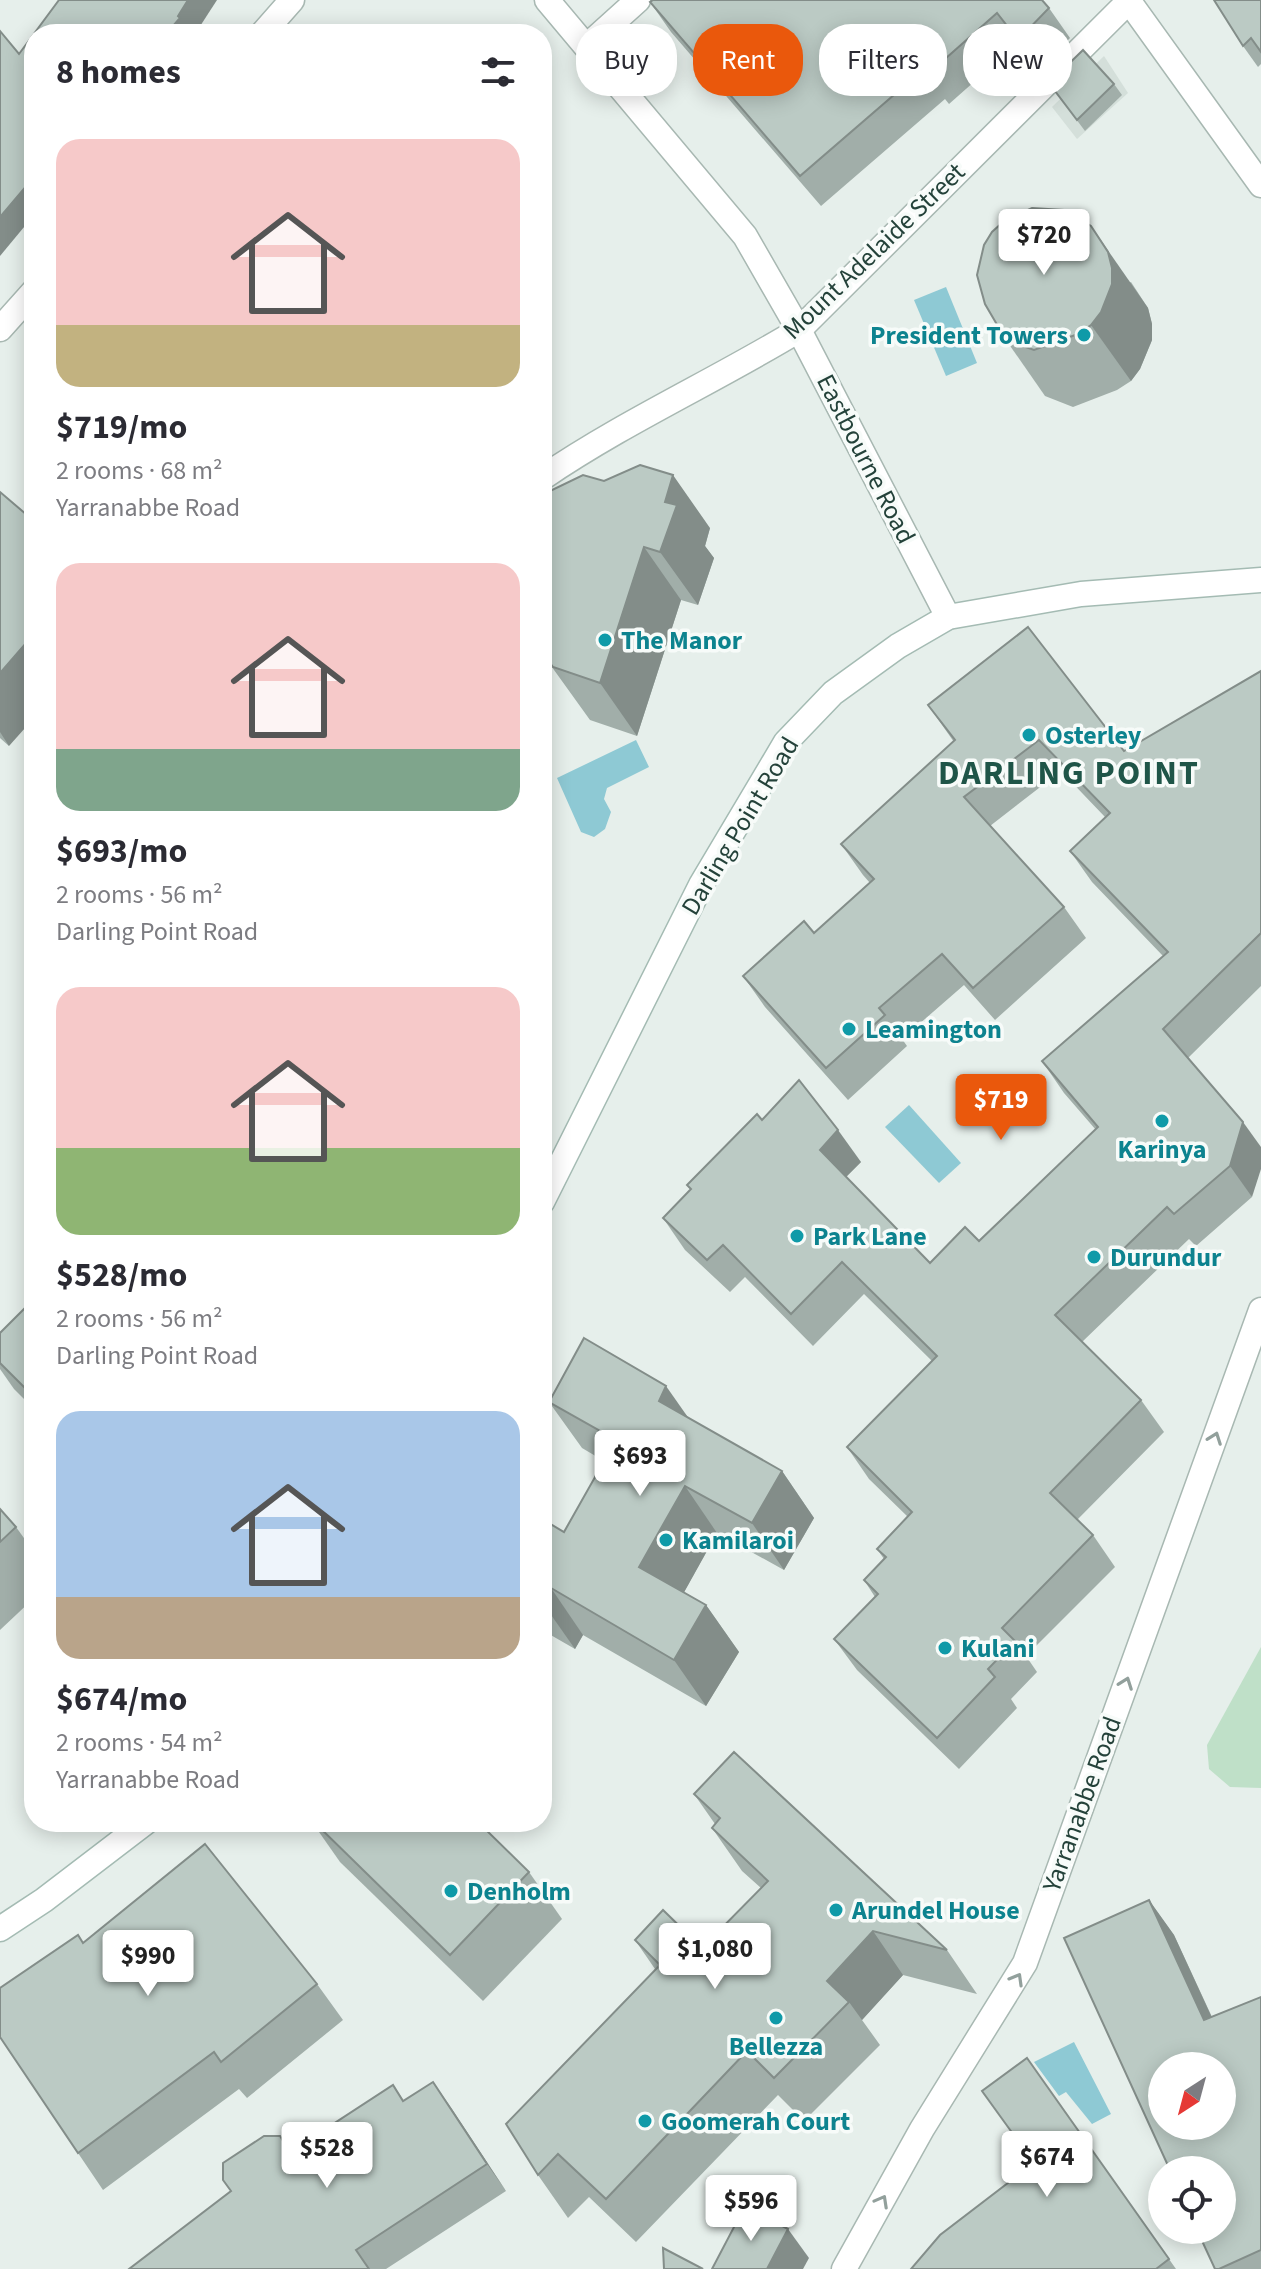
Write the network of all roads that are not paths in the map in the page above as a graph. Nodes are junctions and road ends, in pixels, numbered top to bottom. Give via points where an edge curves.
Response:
1 (292, 0) edge
2 (547, 0) edge
3 (638, 0) edge
4 (1128, 0) edge
5 (271, 24) edge
6 (611, 24) edge
7 (576, 33) edge
8 (629, 96) edge
9 (1261, 185) edge
10 (24, 302) edge
11 (0, 329) edge
12 (799, 330) junction
13 (552, 471) edge
14 (1261, 580) edge
15 (948, 617) junction
16 (552, 1182) edge
17 (1261, 1310) edge
18 (133, 1832) edge
19 (0, 1929) edge
20 (844, 2269) edge

1 - 5 street
2 - 7 street, Eastbourne Road
3 - 6 street
4 - 9 street
4 - 12 street, Mount Adelaide Street
8 - 12 street, Eastbourne Road via 745,236
10 - 11 street
12 - 13 street, Mount Adelaide Street
12 - 15 street, Eastbourne Road
14 - 15 street, Darling Point Road via 1081,594
15 - 16 street, Darling Point Road via 833,693 786,742 701,885
20 -> 17 street, Yarranabbe Road via 922,2129 1025,1963
18 - 19 street

